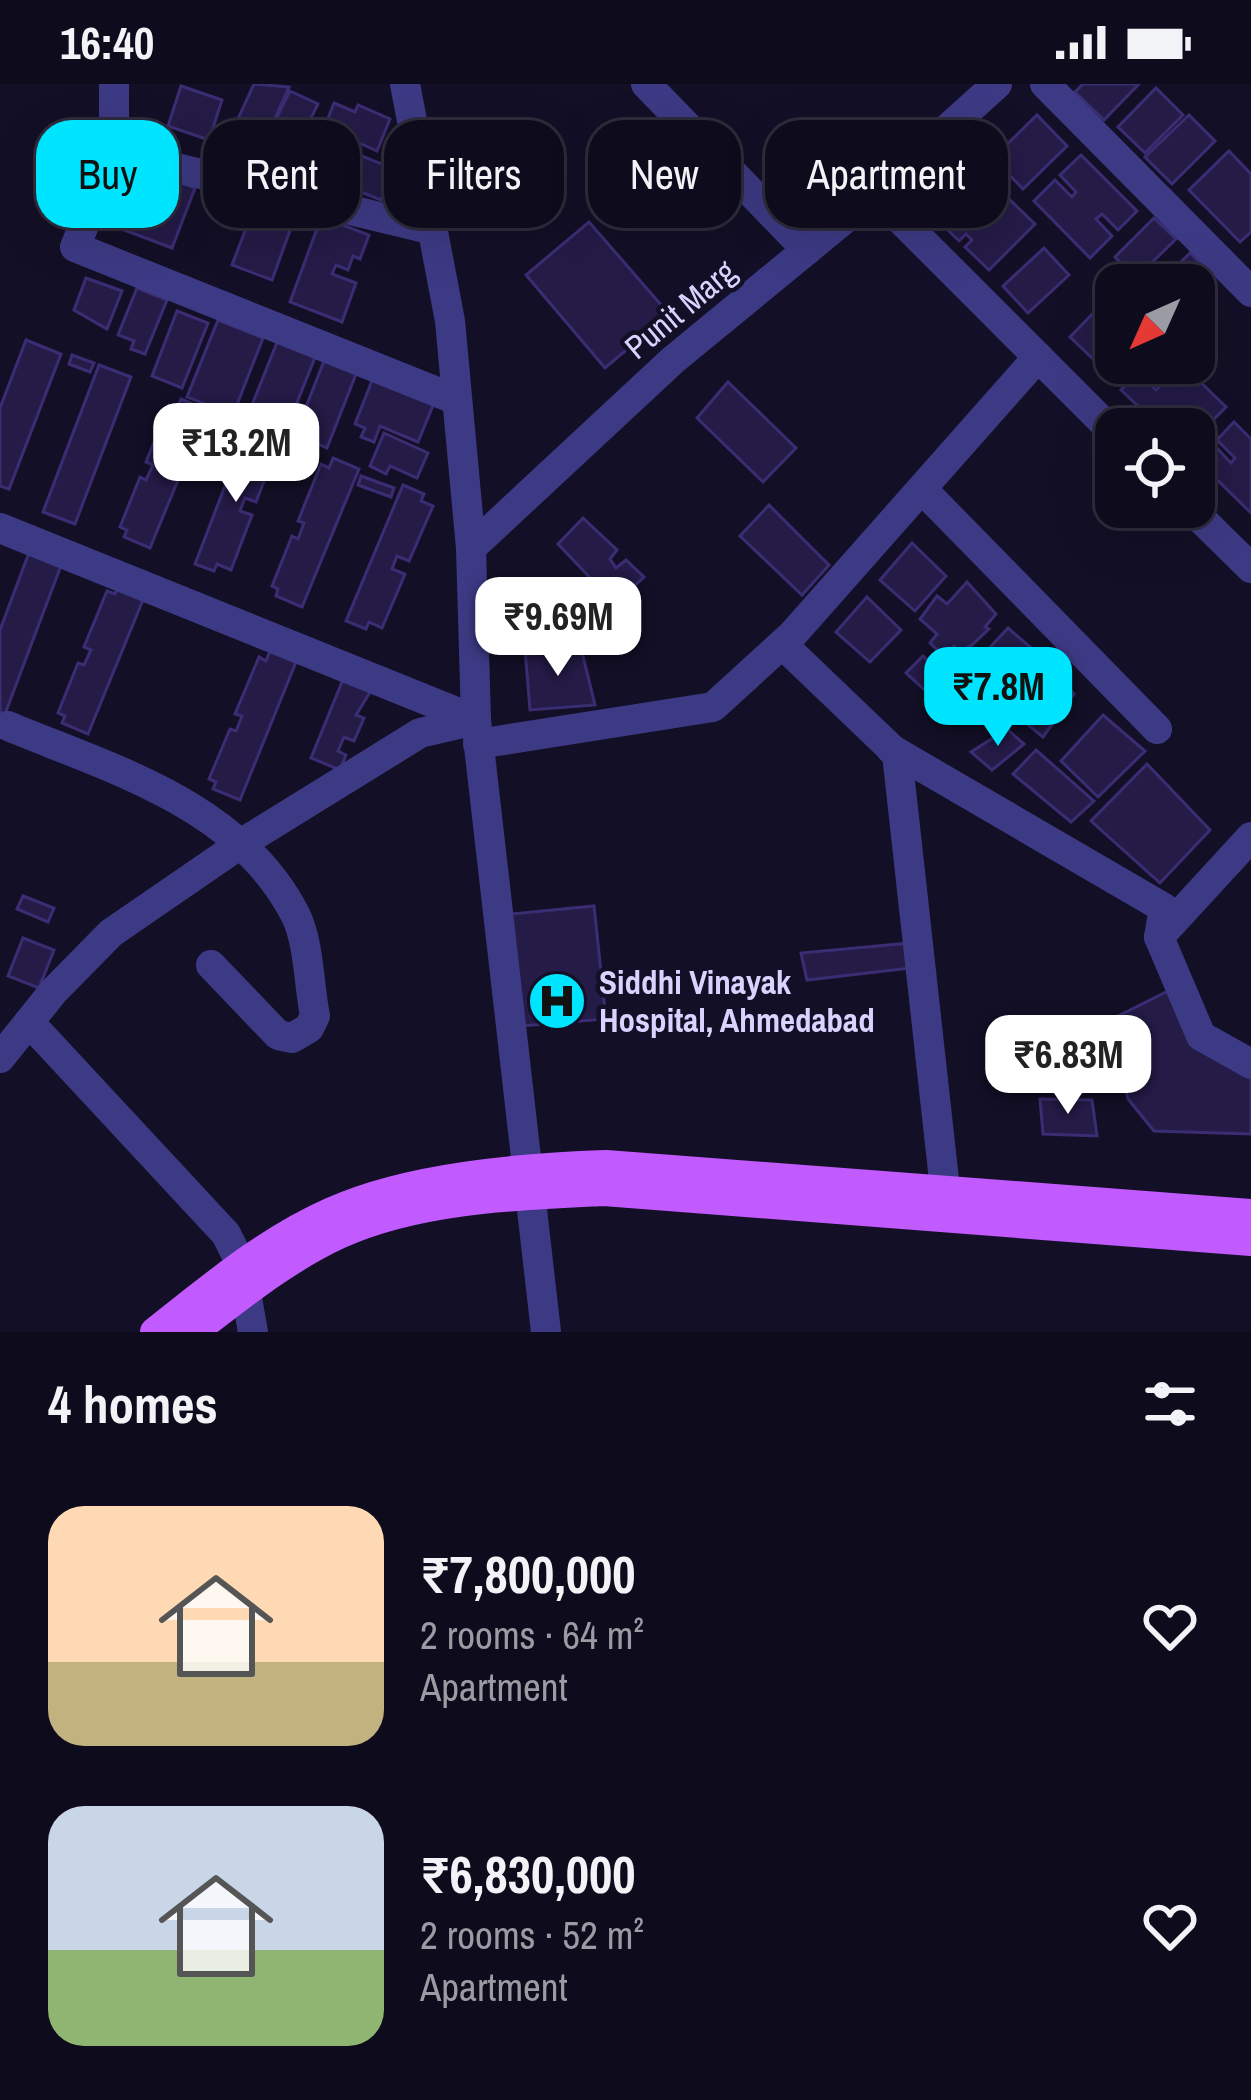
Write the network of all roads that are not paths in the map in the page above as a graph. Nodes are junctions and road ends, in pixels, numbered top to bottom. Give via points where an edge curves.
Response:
1 (114, 84) edge
2 (405, 84) edge
3 (646, 84) edge
4 (997, 84) edge
5 (1045, 84) edge
6 (114, 120) edge
7 (957, 120) edge
8 (179, 169) edge
9 (83, 228) edge
10 (834, 228) edge
11 (909, 228) edge
12 (433, 230) junction
13 (807, 250) junction
14 (1251, 292) edge
15 (1038, 358) junction
16 (457, 400) junction
17 (1095, 414) edge
18 (922, 489) junction
19 (0, 528) edge
20 (1210, 528) edge
21 (470, 548) junction
22 (1251, 568) edge
23 (782, 644) junction
24 (8, 726) dead end
25 (1157, 729) dead end
26 (477, 732) junction
27 (891, 748) junction
28 (1251, 837) edge
29 (239, 845) junction
30 (1159, 938) junction
31 (211, 965) dead end
32 (28, 1022) junction
33 (0, 1058) edge
34 (1251, 1064) edge
35 (531, 1181) junction
36 (945, 1189) junction
37 (1251, 1214) edge
38 (1251, 1240) edge
39 (244, 1277) junction
40 (155, 1332) edge
41 (193, 1332) edge
42 (253, 1332) edge
43 (545, 1332) edge

1 - 6 street
2 - 12 street
3 - 13 street
4 - 7 street, Punit Marg
5 - 14 street
8 - 12 street
9 - 16 street via 75,247
10 - 13 street, Punit Marg
11 - 15 street
12 - 16 street
13 - 21 street, Punit Marg via 673,360
15 - 17 street
15 - 18 street
16 - 21 street
18 - 23 street
18 - 25 street
19 - 26 street
20 - 22 street
21 - 26 street
23 - 26 street via 712,707
23 - 27 street
24 - 29 street via 187,800
26 - 29 street via 420,733
26 - 35 street
27 - 30 street via 1164,908
27 - 36 street via 898,754
28 - 30 street
29 - 31 street via 297,917 315,1016 309,1028 292,1038 278,1035
29 - 32 street via 111,933
30 - 34 street via 1201,1036
32 - 33 street
32 - 39 street via 226,1234
35 - 36 main road via 606,1165
35 - 38 main road
35 - 39 main road via 343,1232
35 - 43 street
36 - 37 main road
39 - 40 main road
39 - 41 main road
39 - 42 street

